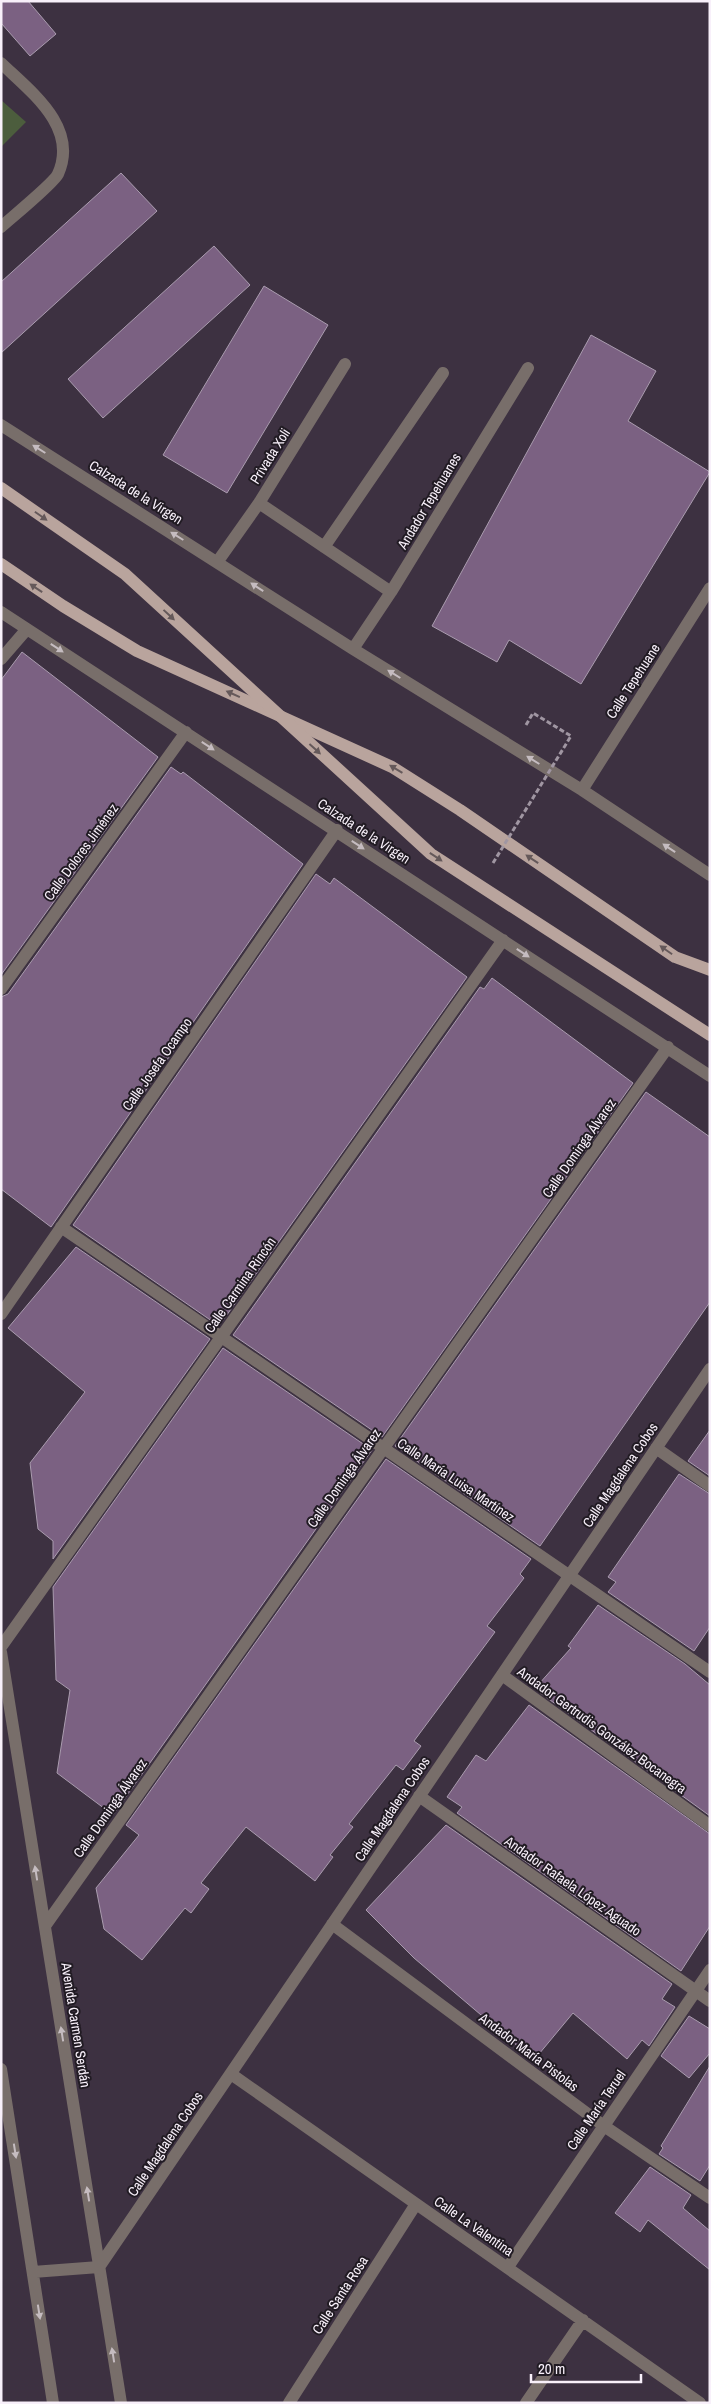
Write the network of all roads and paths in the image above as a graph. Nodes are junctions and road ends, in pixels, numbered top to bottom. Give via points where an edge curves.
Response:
1 (1, 63) edge
2 (1, 227) edge
3 (345, 364) dead end
4 (528, 368) dead end
5 (443, 373) dead end
6 (1, 425) edge
7 (1, 488) edge
8 (259, 503) junction
9 (324, 547) junction
10 (218, 562) junction
11 (1, 564) edge
12 (710, 588) edge
13 (391, 592) junction
14 (1, 612) edge
15 (27, 629) junction
16 (353, 648) junction
17 (1, 659) edge
18 (186, 732) junction
19 (512, 747) junction
20 (582, 790) junction
21 (337, 830) junction
22 (493, 864) dead end
23 (710, 875) edge
24 (503, 940) junction
25 (710, 970) edge
26 (1, 989) edge
27 (710, 1035) edge
28 (668, 1047) junction
29 (710, 1076) edge
30 (61, 1227) junction
31 (1, 1314) edge
32 (221, 1337) junction
33 (710, 1369) edge
34 (384, 1448) junction
35 (656, 1448) junction
36 (710, 1486) edge
37 (569, 1576) junction
38 (1, 1647) edge
39 (1, 1652) edge
40 (710, 1672) edge
41 (502, 1675) junction
42 (419, 1796) junction
43 (710, 1826) edge
44 (332, 1924) junction
45 (45, 1926) junction
46 (710, 1970) edge
47 (696, 1991) junction
48 (710, 2001) edge
49 (1, 2069) edge
50 (231, 2074) junction
51 (604, 2126) junction
52 (6, 2130) edge
53 (710, 2198) edge
54 (416, 2204) junction
55 (99, 2267) junction
56 (508, 2267) junction
57 (33, 2272) junction
58 (583, 2320) junction
59 (53, 2403) edge
60 (121, 2403) edge
61 (289, 2403) edge
62 (526, 2403) edge
63 (700, 2403) edge

1 - 2 street via 49,110 65,145 57,175
3 - 8 street, Privada Xoli
4 - 13 street, Andador Tepehuanes
5 - 9 street
10 -> 6 street, Calzada de la Virgen
7 -> 27 main road, Calzada de la Virgen, bridge via 125,574 431,854
8 - 9 street
8 - 10 street, Privada Xoli
9 - 13 street
16 -> 10 street, Calzada de la Virgen
25 -> 11 main road via 675,957 392,767 137,651
12 - 20 street, Calle Tepehuane
13 - 16 street, Andador Tepehuanes
14 - 15 street, Calzada de la Virgen
15 - 17 street
15 -> 18 street, Calzada de la Virgen
19 -> 16 street, Calzada de la Virgen
18 -> 21 street, Calzada de la Virgen
18 - 26 street, Calle Dolores Jiménez
20 -> 19 street, Calzada de la Virgen
19 - 22 path, bridge via 534,712 571,736
23 -> 20 street, Calzada de la Virgen
21 -> 24 street, Calzada de la Virgen
21 - 30 street, Calle Josefa Ocampo
24 -> 28 street, Calzada de la Virgen
24 - 32 street, Calle Carmina Rincón
28 - 29 street, Calzada de la Virgen
28 - 34 street, Calle Dominga Álvarez
30 - 31 street, Calle Josefa Ocampo
30 - 32 street, Calle María Luisa Martínez
32 - 34 street, Calle María Luisa Martínez
32 - 38 street, Calle Carmina Rincón
33 - 35 street, Calle Magdalena Cobos
34 - 37 street, Calle María Luisa Martínez
34 - 45 street, Calle Dominga Álvarez
35 - 36 street
35 - 37 street, Calle Magdalena Cobos
37 - 40 street, Calle María Luisa Martínez
37 - 41 street, Calle Magdalena Cobos
45 -> 39 street, Avenida Carmen Serdán
41 - 42 street, Calle Magdalena Cobos
41 - 43 street, Andador Gertrudis González Bocanegra
42 - 44 street, Calle Magdalena Cobos
42 - 47 street, Andador Rafaela López Aguado
44 - 50 street, Calle Magdalena Cobos
44 - 51 street, Andador María Pistolas
55 -> 45 street, Avenida Carmen Serdán
46 - 47 street, Calle María Teruel
47 - 48 street, Andador Rafaela López Aguado
47 - 51 street, Calle María Teruel
49 - 52 street
50 - 54 street, Calle La Valentina
50 - 55 street, Calle Magdalena Cobos
51 - 53 street, Andador María Pistolas
51 - 56 street, Calle María Teruel
52 -> 57 street
54 - 56 street, Calle La Valentina
54 - 61 street, Calle Santa Rosa
55 - 57 street
60 -> 55 street, Avenida Carmen Serdán
56 - 58 street, Calle La Valentina
57 -> 59 street
58 - 62 street
58 - 63 street, Calle La Valentina

